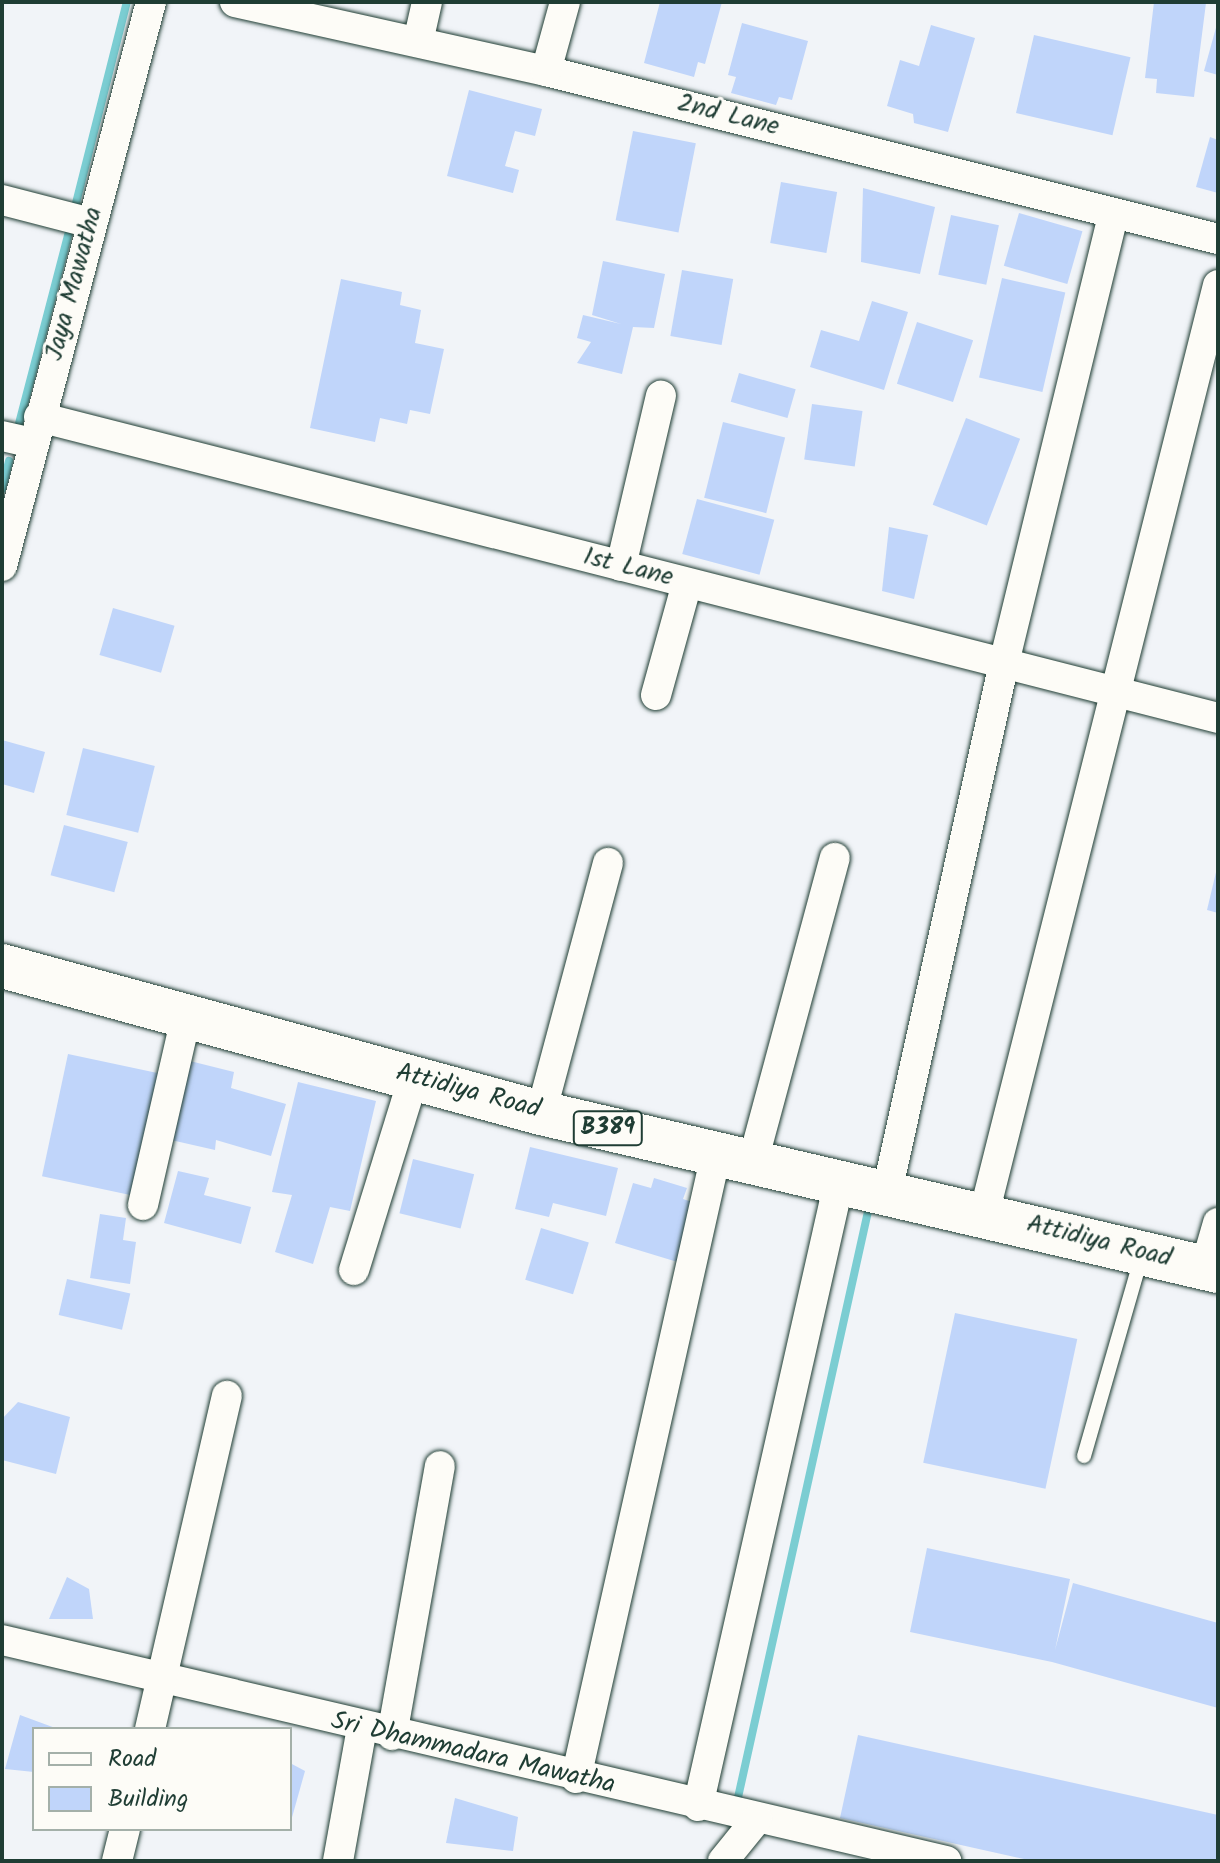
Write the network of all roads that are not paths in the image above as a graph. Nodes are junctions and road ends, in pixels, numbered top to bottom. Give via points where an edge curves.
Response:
1 (151, 2) edge
2 (235, 2) edge
3 (427, 2) edge
4 (565, 2) edge
5 (418, 42) junction
6 (546, 71) junction
7 (2, 200) edge
8 (1114, 213) junction
9 (91, 223) junction
10 (1218, 239) edge
11 (1218, 285) edge
12 (661, 396) dead end
13 (35, 430) junction
14 (2, 436) edge
15 (2, 566) edge
16 (621, 566) junction
17 (687, 583) junction
18 (1004, 663) junction
19 (1119, 692) junction
20 (656, 695) dead end
21 (1218, 718) edge
22 (835, 858) dead end
23 (608, 863) dead end
24 (2, 966) edge
25 (186, 1017) junction
26 (414, 1076) junction
27 (541, 1113) junction
28 (734, 1158) junction
29 (839, 1182) junction
30 (887, 1192) junction
31 (143, 1205) dead end
32 (984, 1214) junction
33 (1218, 1223) edge
34 (1143, 1253) junction
35 (354, 1270) dead end
36 (1212, 1270) edge
37 (227, 1396) dead end
38 (1084, 1456) dead end
39 (440, 1466) dead end
40 (2, 1640) edge
41 (162, 1679) junction
42 (150, 1727) edge
43 (362, 1728) junction
44 (392, 1735) junction
45 (576, 1778) junction
46 (698, 1806) junction
47 (757, 1819) junction
48 (124, 1831) edge
49 (117, 1861) edge
50 (338, 1861) edge
51 (723, 1861) edge
52 (946, 1861) edge

1 - 9 street, Jaya Mawatha
2 - 5 street, 2nd Lane
3 - 5 street
4 - 6 street
5 - 6 street, 2nd Lane
6 - 8 street, 2nd Lane
7 - 9 street
8 - 10 street, 2nd Lane
8 - 18 street
9 - 13 street, Jaya Mawatha
11 - 19 street
12 - 16 street
13 - 14 street, 1st Lane
13 - 15 street, Jaya Mawatha
13 - 16 street, 1st Lane
16 - 17 street, 1st Lane
17 - 18 street, 1st Lane
17 - 20 street
18 - 19 street, 1st Lane
18 - 30 street
19 - 21 street, 1st Lane
19 - 32 street
22 - 28 street
23 - 27 street
24 - 25 main road, Attidiya Road / B389
25 - 26 main road, Attidiya Road / B389
25 - 31 street
26 - 27 main road, Attidiya Road / B389
26 - 35 street
27 - 28 main road, Attidiya Road / B389
28 - 29 main road, Attidiya Road / B389
28 - 45 street
29 - 30 main road, Attidiya Road / B389
29 - 46 street
30 - 32 main road, Attidiya Road / B389
32 - 34 main road, Attidiya Road / B389
33 - 36 street
34 - 36 main road, Attidiya Road / B389
34 - 38 lane
37 - 41 street
39 - 44 street
40 - 41 street, Sri Dhammadara Mawatha
41 - 42 street
41 - 43 street, Sri Dhammadara Mawatha
43 - 44 street, Sri Dhammadara Mawatha
43 - 50 street
44 - 45 street, Sri Dhammadara Mawatha
45 - 46 street, Sri Dhammadara Mawatha
46 - 47 street, Sri Dhammadara Mawatha
47 - 51 street
47 - 52 street, Sri Dhammadara Mawatha
48 - 49 street

